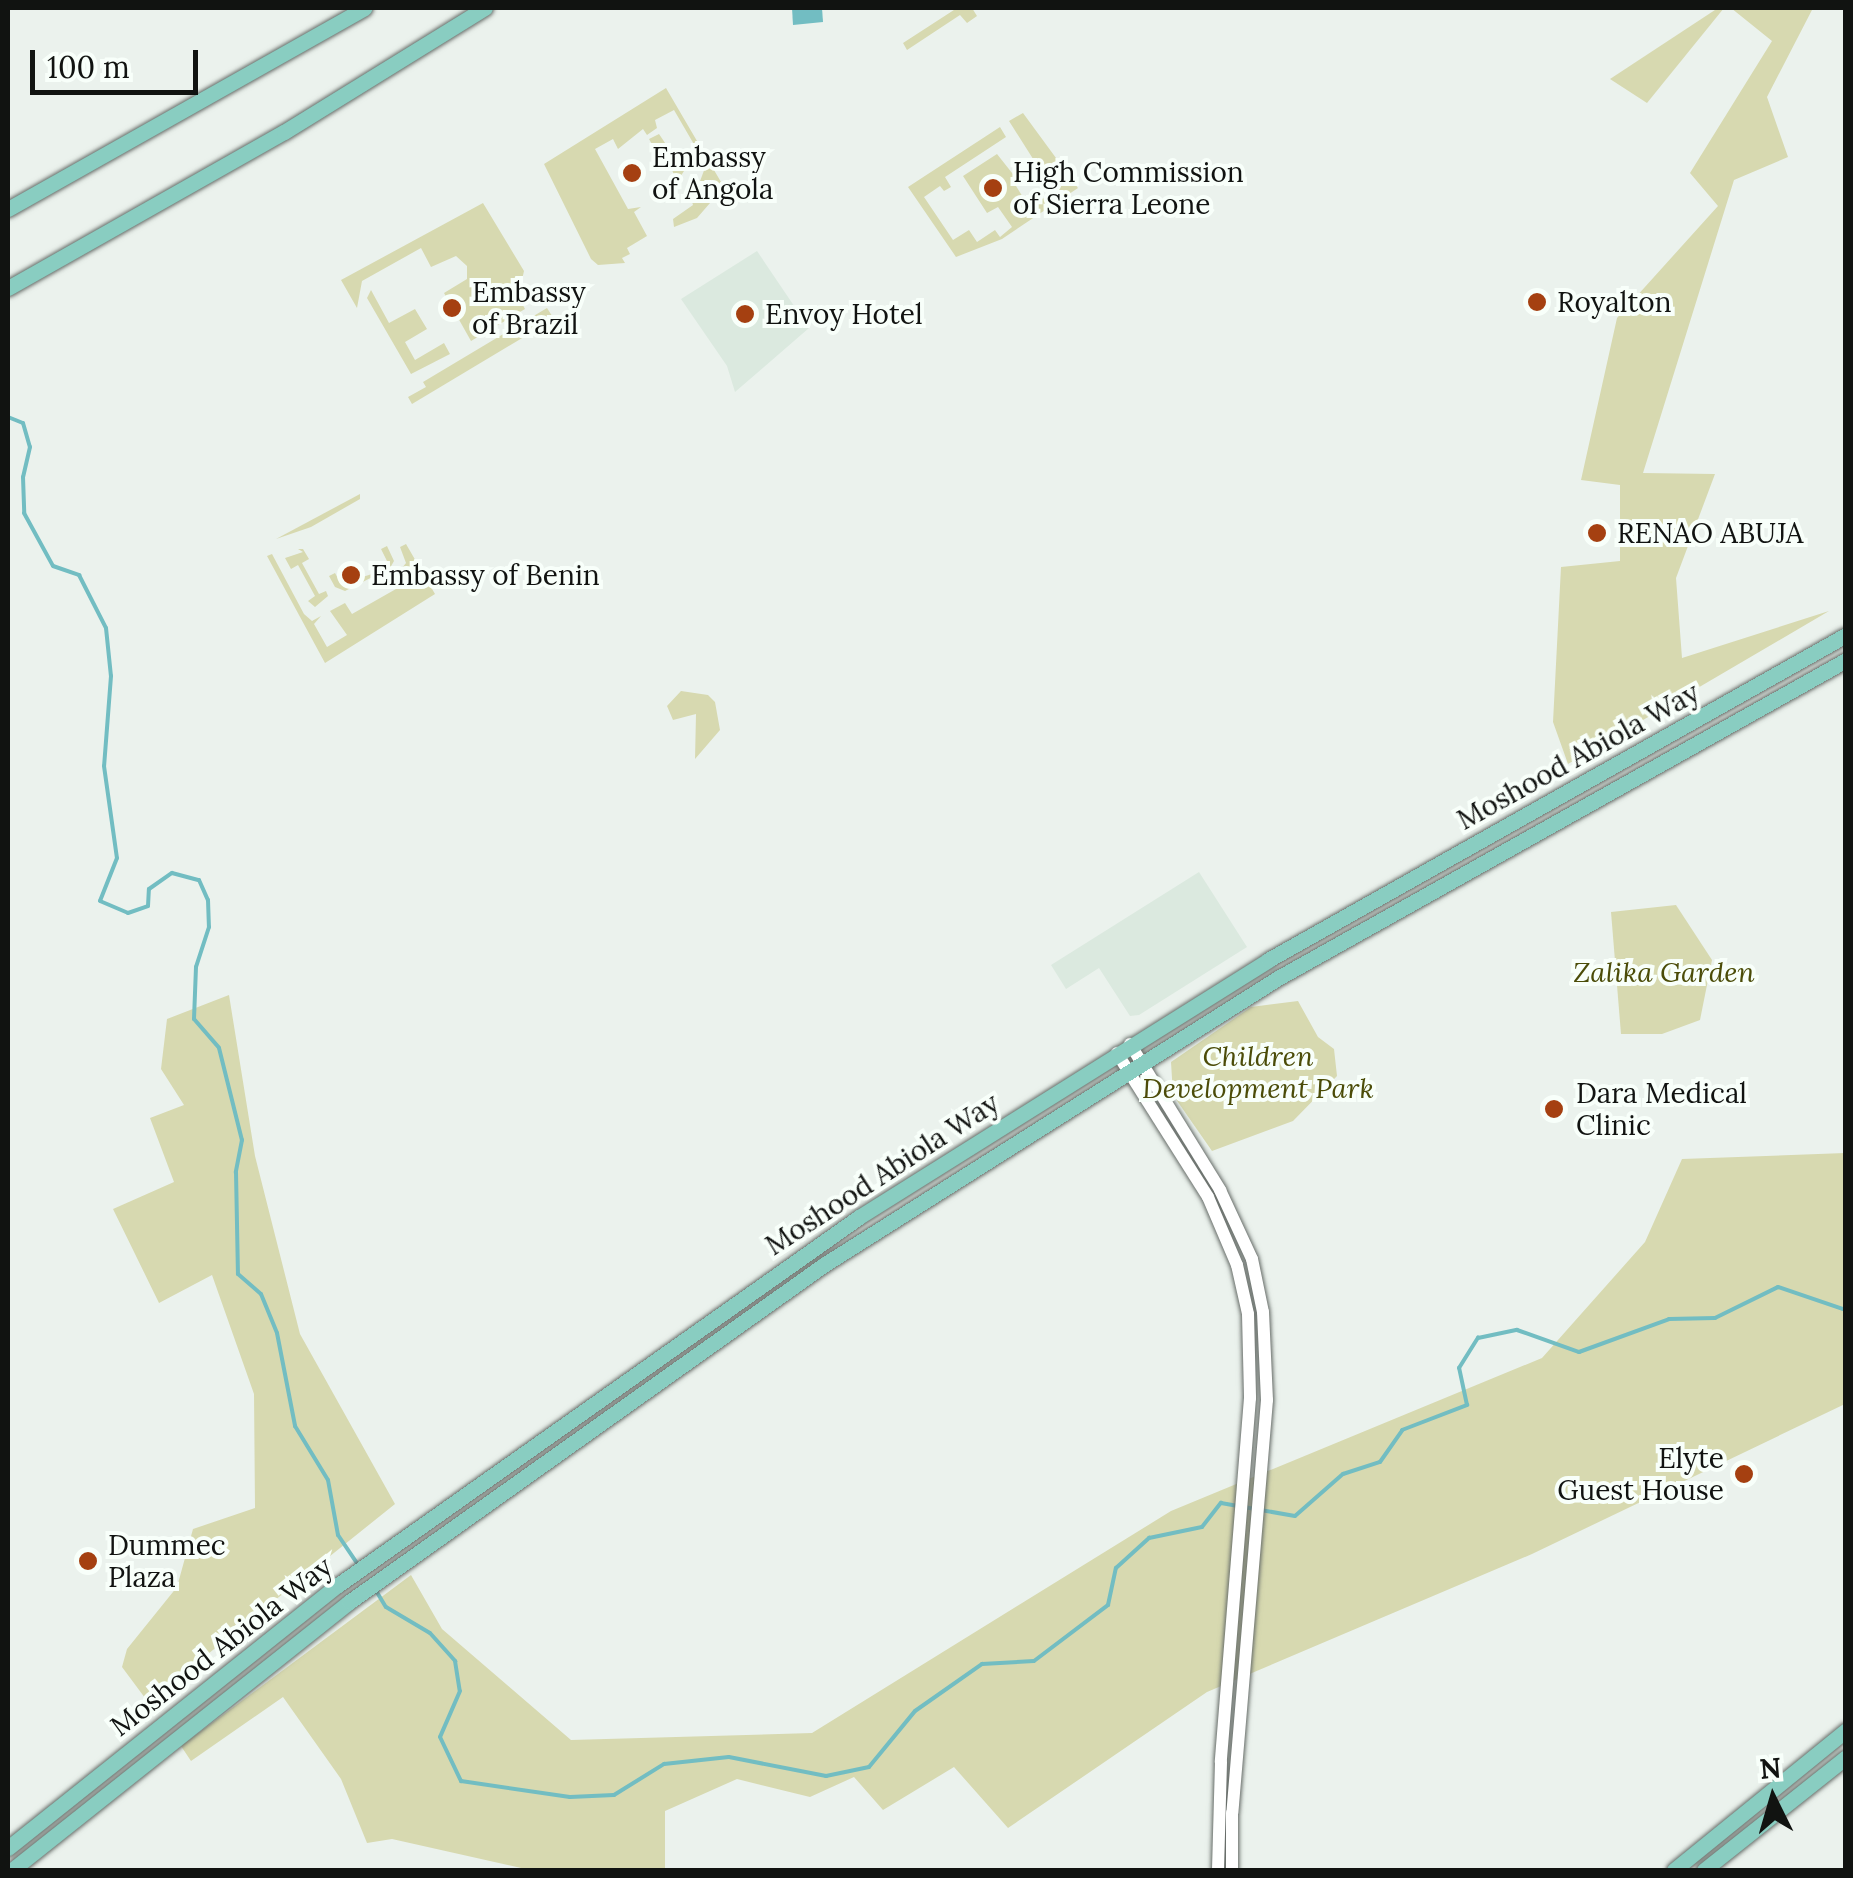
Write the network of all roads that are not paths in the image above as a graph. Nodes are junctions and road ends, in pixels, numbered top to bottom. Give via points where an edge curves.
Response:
1 (364, 8) edge
2 (485, 8) edge
3 (8, 209) edge
4 (8, 288) edge
5 (1846, 635) edge
6 (1846, 660) edge
7 (1123, 1048) junction
8 (1134, 1066) junction
9 (1846, 1730) edge
10 (1846, 1757) edge
11 (8, 1848) edge
12 (12, 1870) edge
13 (1218, 1870) edge
14 (1232, 1870) edge
15 (1674, 1870) edge
16 (1704, 1870) edge

1 - 3 main road
2 - 4 main road via 284,132
5 - 7 main road, Moshood Abiola Way via 1293,945
6 - 8 main road, Moshood Abiola Way via 1278,978
7 - 8 street
7 - 11 main road, Moshood Abiola Way via 780,1271 392,1546
8 - 12 main road, Moshood Abiola Way via 810,1274 349,1602
8 - 13 street via 1208,1197 1237,1265 1248,1314 1246,1452
8 - 14 street via 1220,1190 1252,1259 1263,1312 1262,1454
9 - 15 main road
10 - 16 main road

